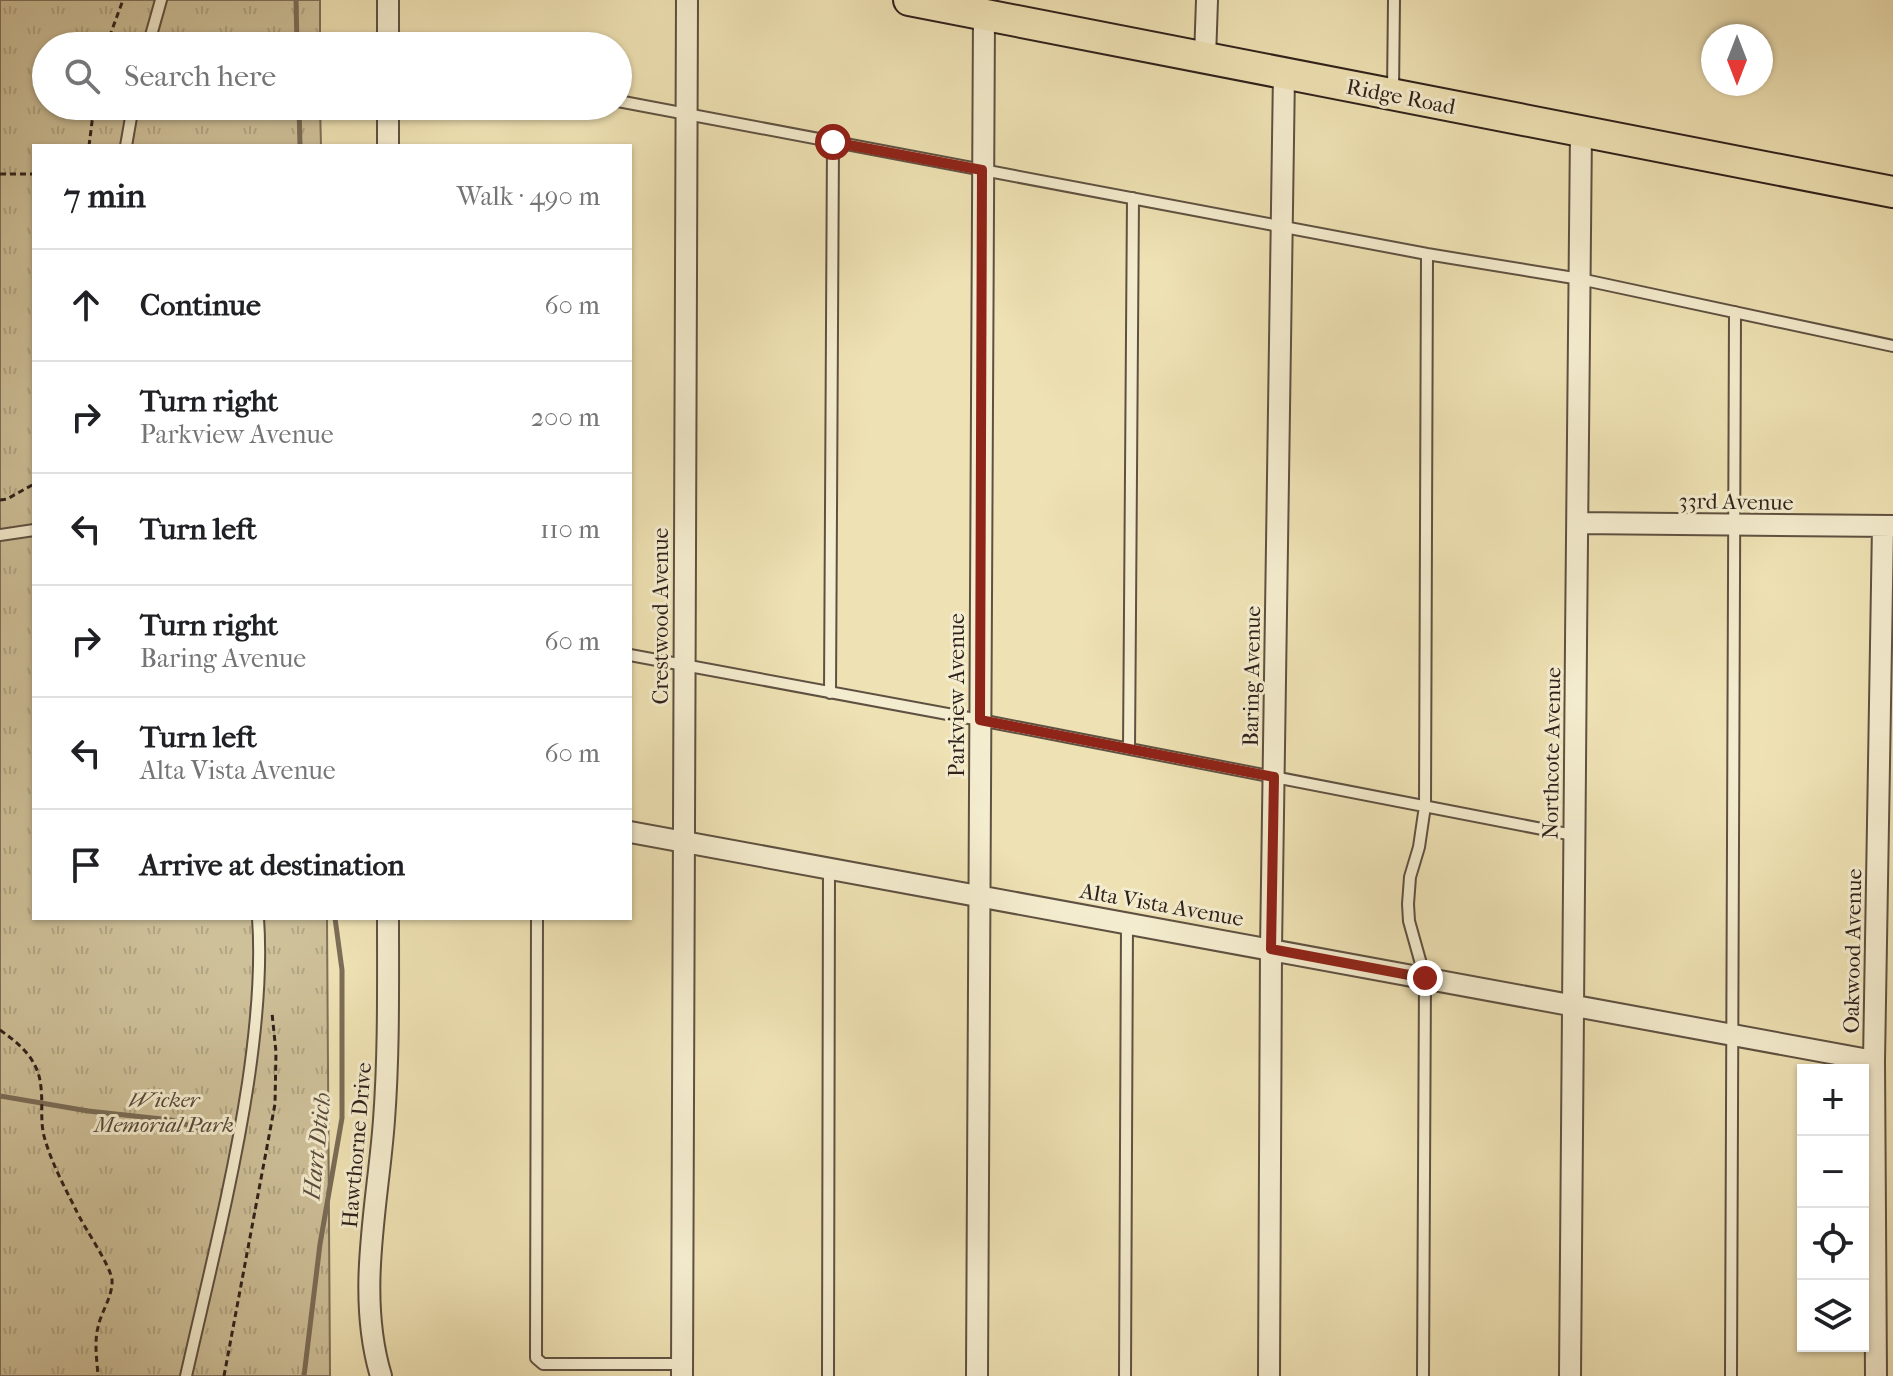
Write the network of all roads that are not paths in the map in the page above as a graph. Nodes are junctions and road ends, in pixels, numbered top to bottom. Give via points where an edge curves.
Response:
1 (161, 0) edge
2 (388, 0) edge
3 (687, 0) edge
4 (909, 0) edge
5 (1207, 0) edge
6 (1394, 0) edge
7 (984, 15) junction
8 (152, 32) edge
9 (388, 32) edge
10 (1205, 58) junction
11 (1284, 73) junction
12 (1393, 94) junction
13 (632, 104) edge
14 (685, 114) junction
15 (131, 120) edge
16 (388, 120) edge
17 (1581, 131) junction
18 (833, 142) junction
19 (126, 144) edge
20 (388, 144) edge
21 (982, 170) junction
22 (1893, 192) edge
23 (1133, 198) junction
24 (1281, 225) junction
25 (1427, 254) junction
26 (1580, 279) junction
27 (1735, 312) junction
28 (1893, 346) edge
29 (1578, 523) junction
30 (1733, 525) junction
31 (1888, 526) edge
32 (32, 530) edge
33 (0, 535) edge
34 (632, 655) edge
35 (684, 665) junction
36 (830, 693) junction
37 (980, 720) junction
38 (1129, 749) junction
39 (1274, 777) junction
40 (1425, 806) junction
41 (632, 832) edge
42 (1573, 835) junction
43 (682, 842) junction
44 (829, 868) junction
45 (979, 896) junction
46 (258, 920) edge
47 (388, 920) edge
48 (537, 920) edge
49 (1127, 922) junction
50 (1271, 949) junction
51 (1425, 978) junction
52 (1571, 1006) junction
53 (1732, 1035) junction
54 (1874, 1061) junction
55 (682, 1370) edge
56 (186, 1376) edge
57 (381, 1376) edge
58 (828, 1376) edge
59 (977, 1376) edge
60 (1125, 1376) edge
61 (1269, 1376) edge
62 (1423, 1376) edge
63 (1570, 1376) edge
64 (1731, 1376) edge
65 (1876, 1376) edge

1 - 8 lane
2 - 9 street
3 - 14 street, Crestwood Avenue
4 - 7 main road, Ridge Road
5 - 10 street
6 - 12 lane
7 - 10 main road, Ridge Road
7 - 21 street, Parkview Avenue
10 - 11 main road, Ridge Road
11 - 12 main road, Ridge Road
11 - 24 street, Baring Avenue
12 - 17 main road, Ridge Road
13 - 14 lane
14 - 18 lane
14 - 35 street, Crestwood Avenue
15 - 19 lane
16 - 20 street
17 - 22 main road, Ridge Road
17 - 26 street, Northcote Avenue
18 - 21 lane
18 - 36 lane
21 - 23 lane
21 - 37 street, Parkview Avenue
23 - 24 lane
23 - 38 lane
24 - 25 lane
24 - 39 street, Baring Avenue
25 - 26 lane
25 - 40 lane
26 - 27 lane
26 - 29 street, Northcote Avenue
27 - 28 lane
27 - 30 lane
29 - 30 street, 33rd Avenue
29 - 42 street, Northcote Avenue
30 - 31 street, 33rd Avenue
30 - 53 lane
31 - 54 street, Oakwood Avenue
32 - 33 lane
34 - 35 lane
35 - 36 lane
35 - 43 street, Crestwood Avenue
36 - 37 lane
37 - 38 lane
37 - 45 street, Parkview Avenue
38 - 39 lane
39 - 40 lane
39 - 50 street, Baring Avenue
40 - 42 lane
40 - 51 lane via 1408,904
41 - 43 street, Alta Vista Avenue
42 - 52 street, Northcote Avenue
43 - 44 street, Alta Vista Avenue
43 - 55 street, Crestwood Avenue
44 - 45 street, Alta Vista Avenue
44 - 58 lane
45 - 49 street, Alta Vista Avenue
45 - 59 street, Parkview Avenue
46 - 56 lane via 253,1045 241,1133
47 - 57 street, Hawthorne Drive via 388,1059 370,1281
48 - 55 lane via 536,1358 543,1364
49 - 50 street, Alta Vista Avenue
49 - 60 lane
50 - 51 street, Alta Vista Avenue
50 - 61 street, Baring Avenue
51 - 52 street, Alta Vista Avenue
51 - 62 lane
52 - 53 street, Alta Vista Avenue
52 - 63 street, Northcote Avenue
53 - 54 street, Alta Vista Avenue
53 - 64 lane
54 - 65 street, Oakwood Avenue

